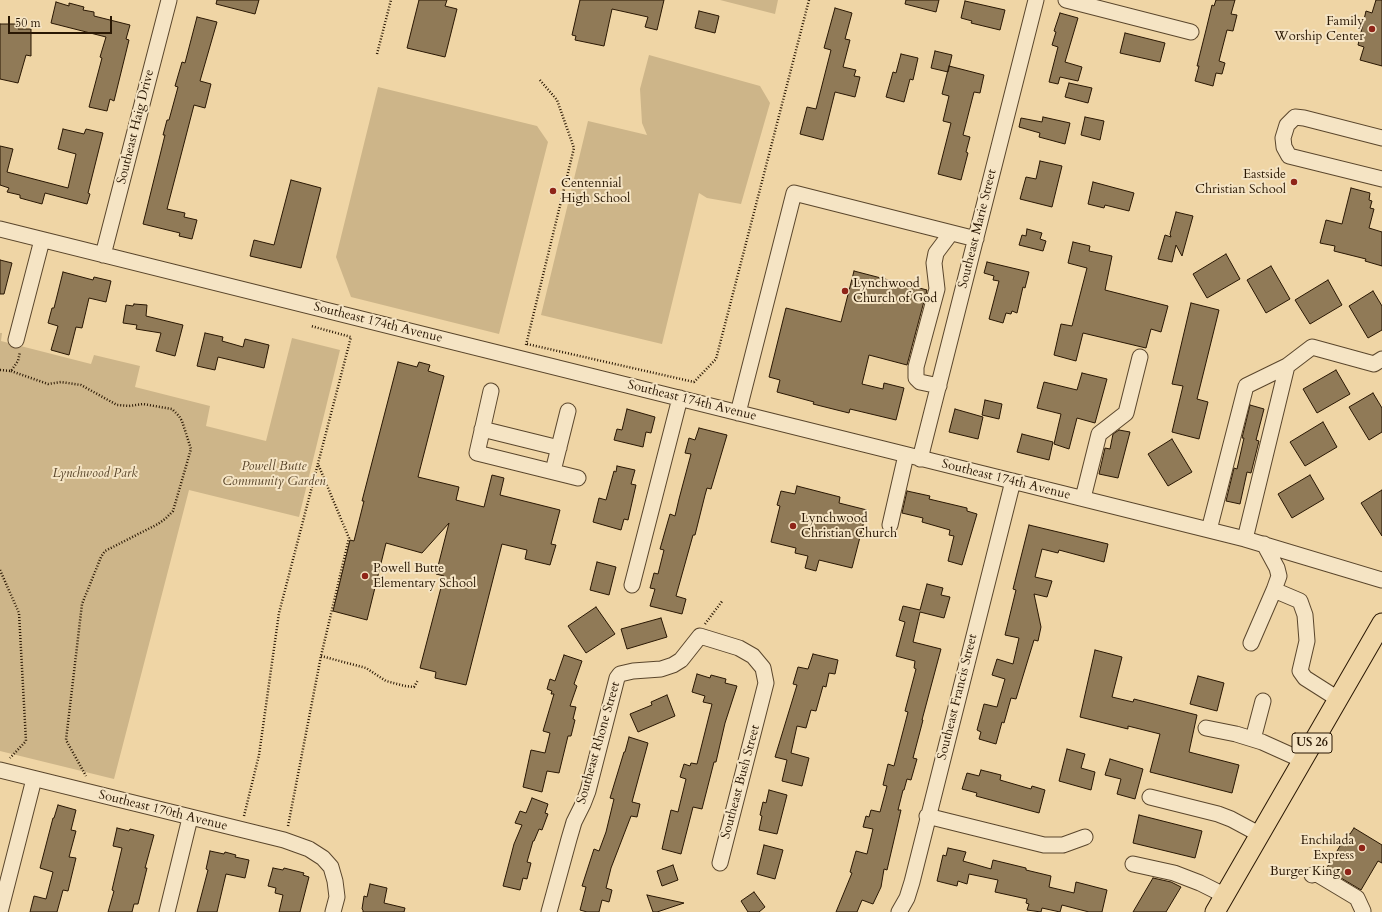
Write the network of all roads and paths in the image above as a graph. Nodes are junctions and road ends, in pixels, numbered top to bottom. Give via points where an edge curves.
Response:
1 (391, 0) edge
2 (809, 0) edge
3 (1036, 0) edge
4 (1066, 0) edge
5 (164, 1) edge
6 (1191, 32) dead end
7 (377, 54) dead end
8 (539, 79) dead end
9 (1382, 138) edge
10 (1382, 179) edge
11 (0, 229) edge
12 (951, 233) junction
13 (976, 239) junction
14 (42, 240) junction
15 (103, 255) junction
16 (311, 326) dead end
17 (16, 340) joint
18 (527, 344) junction
19 (1140, 357) dead end
20 (523, 359) junction
21 (1382, 359) edge
22 (1287, 366) junction
23 (0, 370) edge
24 (11, 371) junction
25 (939, 386) junction
26 (491, 391) dead end
27 (680, 398) junction
28 (568, 411) dead end
29 (738, 413) junction
30 (482, 429) junction
31 (558, 448) junction
32 (913, 457) junction
33 (318, 464) junction
34 (553, 471) junction
35 (578, 478) dead end
36 (1013, 481) junction
37 (1083, 498) junction
38 (890, 525) dead end
39 (1209, 530) junction
40 (1245, 539) junction
41 (1264, 544) junction
42 (0, 570) edge
43 (1382, 580) edge
44 (632, 585) dead end
45 (1274, 590) junction
46 (723, 600) dead end
47 (1382, 623) edge
48 (700, 636) junction
49 (1251, 643) dead end
50 (321, 656) junction
51 (418, 680) dead end
52 (1338, 699) junction
53 (1263, 701) dead end
54 (1206, 728) dead end
55 (1253, 739) junction
56 (1302, 760) junction
57 (3, 767) edge
58 (34, 779) junction
59 (96, 795) junction
60 (1150, 797) dead end
61 (928, 816) junction
62 (190, 818) junction
63 (241, 830) junction
64 (1258, 834) junction
65 (1085, 837) dead end
66 (284, 840) junction
67 (720, 863) dead end
68 (1133, 864) dead end
69 (1312, 874) dead end
70 (1224, 895) junction
71 (1363, 911) dead end
72 (0, 912) edge
73 (167, 912) edge
74 (333, 912) edge
75 (549, 912) edge
76 (899, 912) edge
77 (1214, 912) edge

1 - 7 path
2 - 18 path via 716,359 694,382
3 - 13 street, Southeast Marie Street
4 - 6 street
5 - 15 street, Southeast Haig Drive
8 - 18 path via 557,100 574,148
9 - 10 street via 1295,117 1287,125 1283,138 1289,156
11 - 14 street, Southeast 174th Avenue
12 - 13 street
12 - 25 street via 936,254 934,263 937,289 916,367 916,378 920,382
12 - 29 street via 794,192
13 - 25 street, Southeast Marie Street
14 - 15 street, Southeast 174th Avenue
14 - 17 street
15 - 20 street, Southeast 174th Avenue
16 - 33 path via 351,336
17 - 24 path via 21,348 20,355
18 - 20 path
19 - 37 street via 1126,413 1099,434
20 - 27 street, Southeast 174th Avenue
21 - 22 street via 1374,364 1312,347
22 - 39 street via 1246,386
22 - 40 street
23 - 24 path
24 - 59 path via 48,384 61,382 81,385 117,405 143,404 172,409 182,421 191,449 173,511 158,524 105,551 82,604 66,740
25 - 32 street, Southeast Marie Street
26 - 30 street
27 - 29 street, Southeast 174th Avenue
27 - 44 street
28 - 31 street
29 - 32 street, Southeast 174th Avenue
30 - 31 street
30 - 34 street via 477,453
31 - 34 street
32 - 36 street, Southeast 174th Avenue
32 - 38 street, Southeast Marie Street
33 - 50 path via 349,538
33 - 63 path via 279,613 259,755
34 - 35 street
36 - 37 street, Southeast 174th Avenue
36 - 61 street, Southeast Francis Street
37 - 39 street, Southeast 174th Avenue
39 - 40 street, Southeast 174th Avenue
40 - 41 street, Southeast 174th Avenue
41 - 43 street, Southeast 174th Avenue
41 - 45 street via 1277,568 1278,576
42 - 57 path via 19,613 26,742
45 - 49 street
45 - 52 street via 1300,601 1305,615 1307,641 1300,671 1305,678
46 - 48 path via 705,624
47 - 52 main road, US 26
48 - 67 street, Southeast Bush Street via 739,648 753,656 763,668 766,683
48 - 75 street, Southeast Rhone Street via 681,660 673,665 620,674 617,678 588,791 574,822
50 - 51 path via 366,668 386,681 405,686 414,687
50 - 66 path
52 - 56 main road, US 26
53 - 55 street
54 - 55 street
55 - 56 street
56 - 64 main road, US 26
57 - 58 street, Southeast 170th Avenue
58 - 59 street, Southeast 170th Avenue
58 - 72 street
59 - 62 street, Southeast 170th Avenue
60 - 64 street via 1218,814
61 - 65 street via 1044,845 1063,845
61 - 76 street, Southeast Francis Street via 912,882
62 - 63 street, Southeast 170th Avenue
62 - 73 street
63 - 66 street, Southeast 170th Avenue
64 - 70 main road, US 26
66 - 74 street, Southeast 170th Avenue via 309,848 331,866 336,897
68 - 70 street via 1174,873
69 - 71 street via 1317,874 1358,898
70 - 77 main road, US 26

